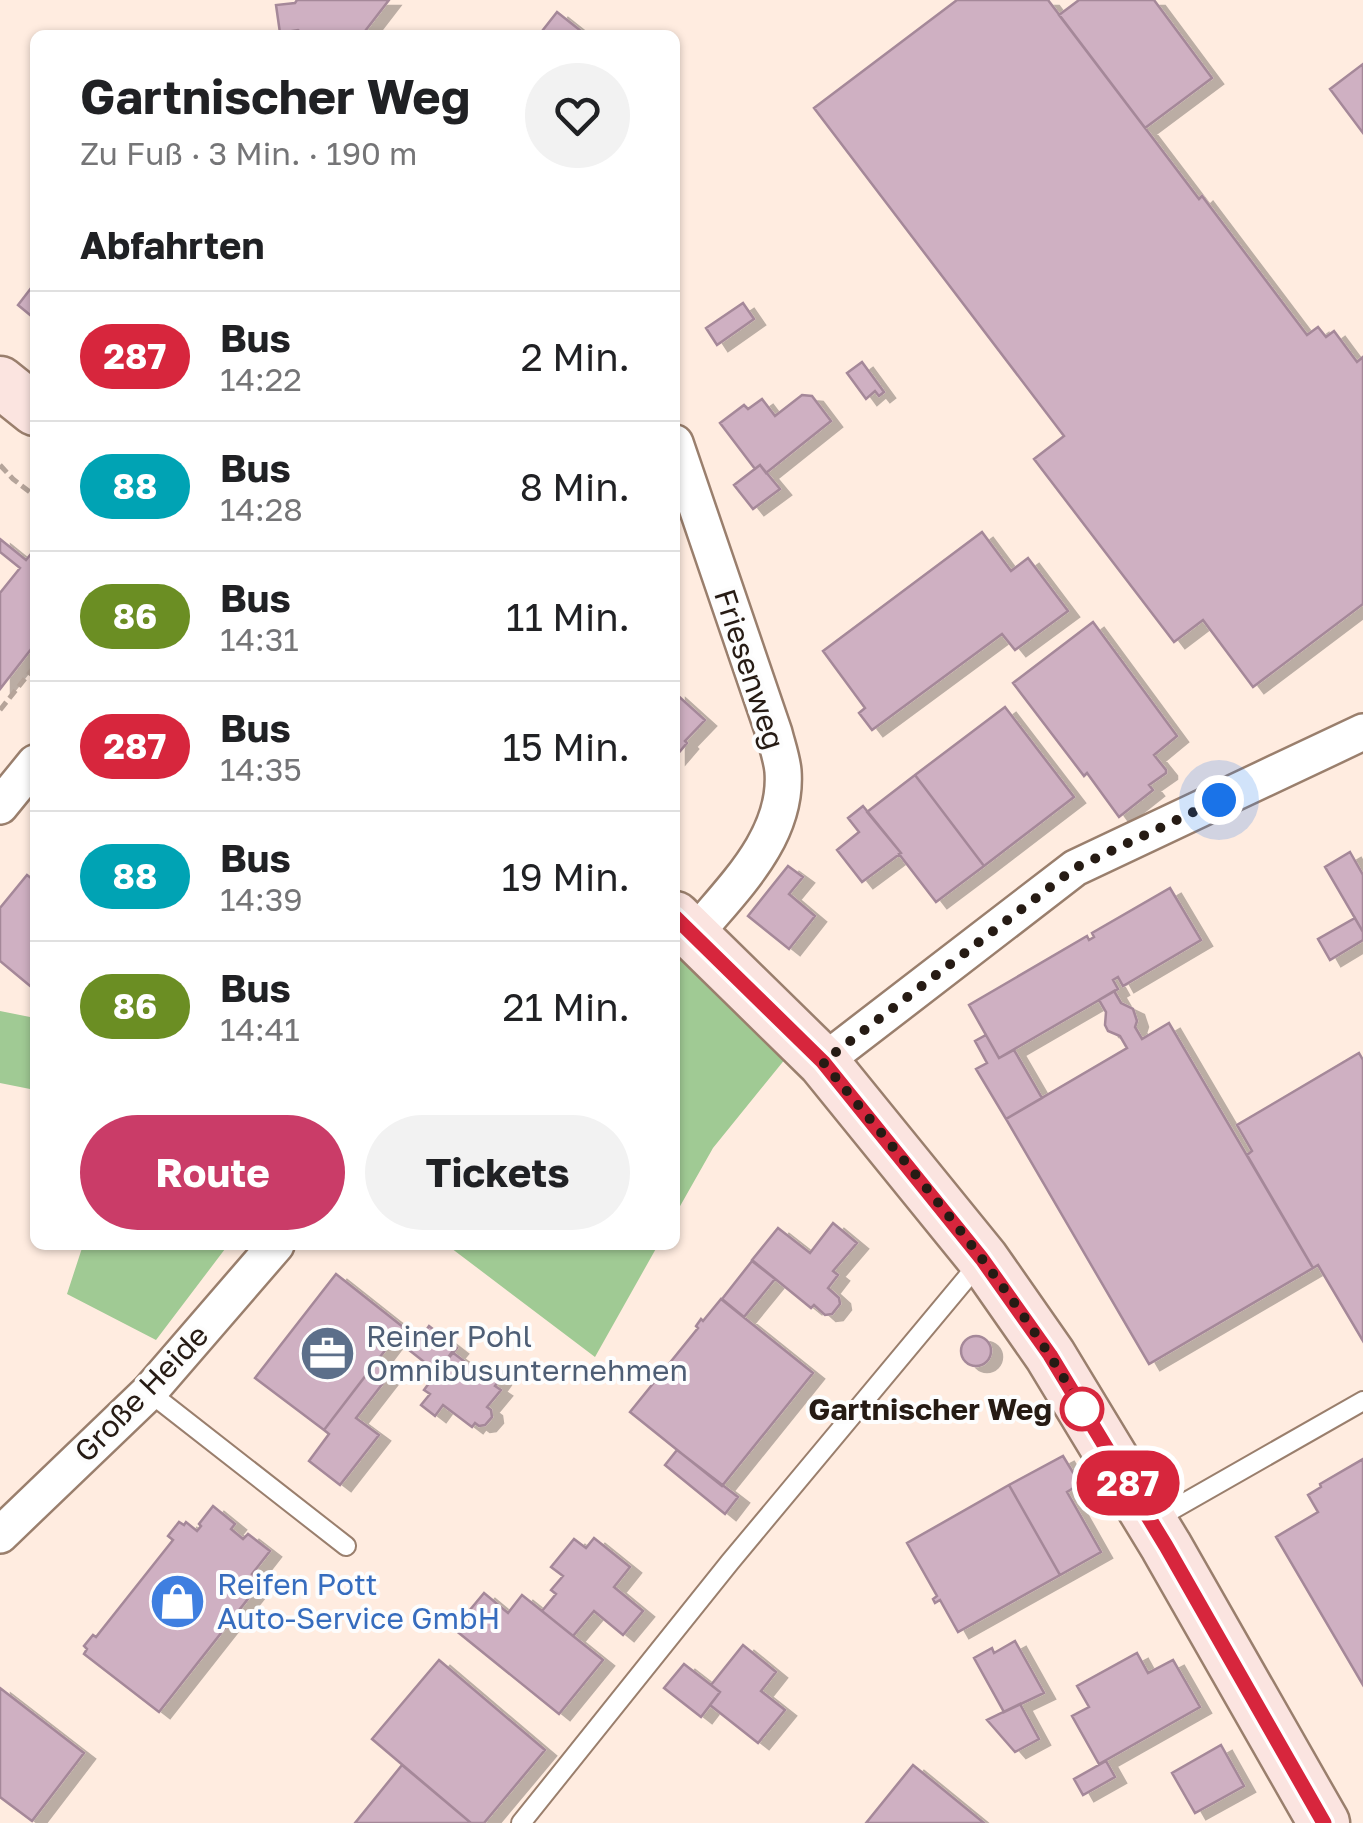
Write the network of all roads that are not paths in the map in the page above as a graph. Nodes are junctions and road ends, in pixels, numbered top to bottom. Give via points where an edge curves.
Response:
1 (0, 382) edge
2 (30, 406) edge
3 (680, 458) edge
4 (1363, 732) edge
5 (30, 768) edge
6 (0, 806) edge
7 (685, 926) edge
8 (823, 1062) junction
9 (272, 1250) edge
10 (982, 1259) junction
11 (149, 1392) junction
12 (1363, 1401) edge
13 (1151, 1522) junction
14 (0, 1535) edge
15 (346, 1546) dead end
16 (521, 1823) edge
17 (1324, 1823) edge

1 - 2 street
3 - 7 street, Friesenweg via 783,772 779,812 767,842 748,869
4 - 8 street via 1075,868
5 - 6 street
7 - 8 street
8 - 10 street
9 - 11 street, Große Heide
10 - 13 street via 1050,1355
10 - 16 lane
11 - 14 street, Große Heide
11 - 15 lane
12 - 13 lane
13 - 17 street

